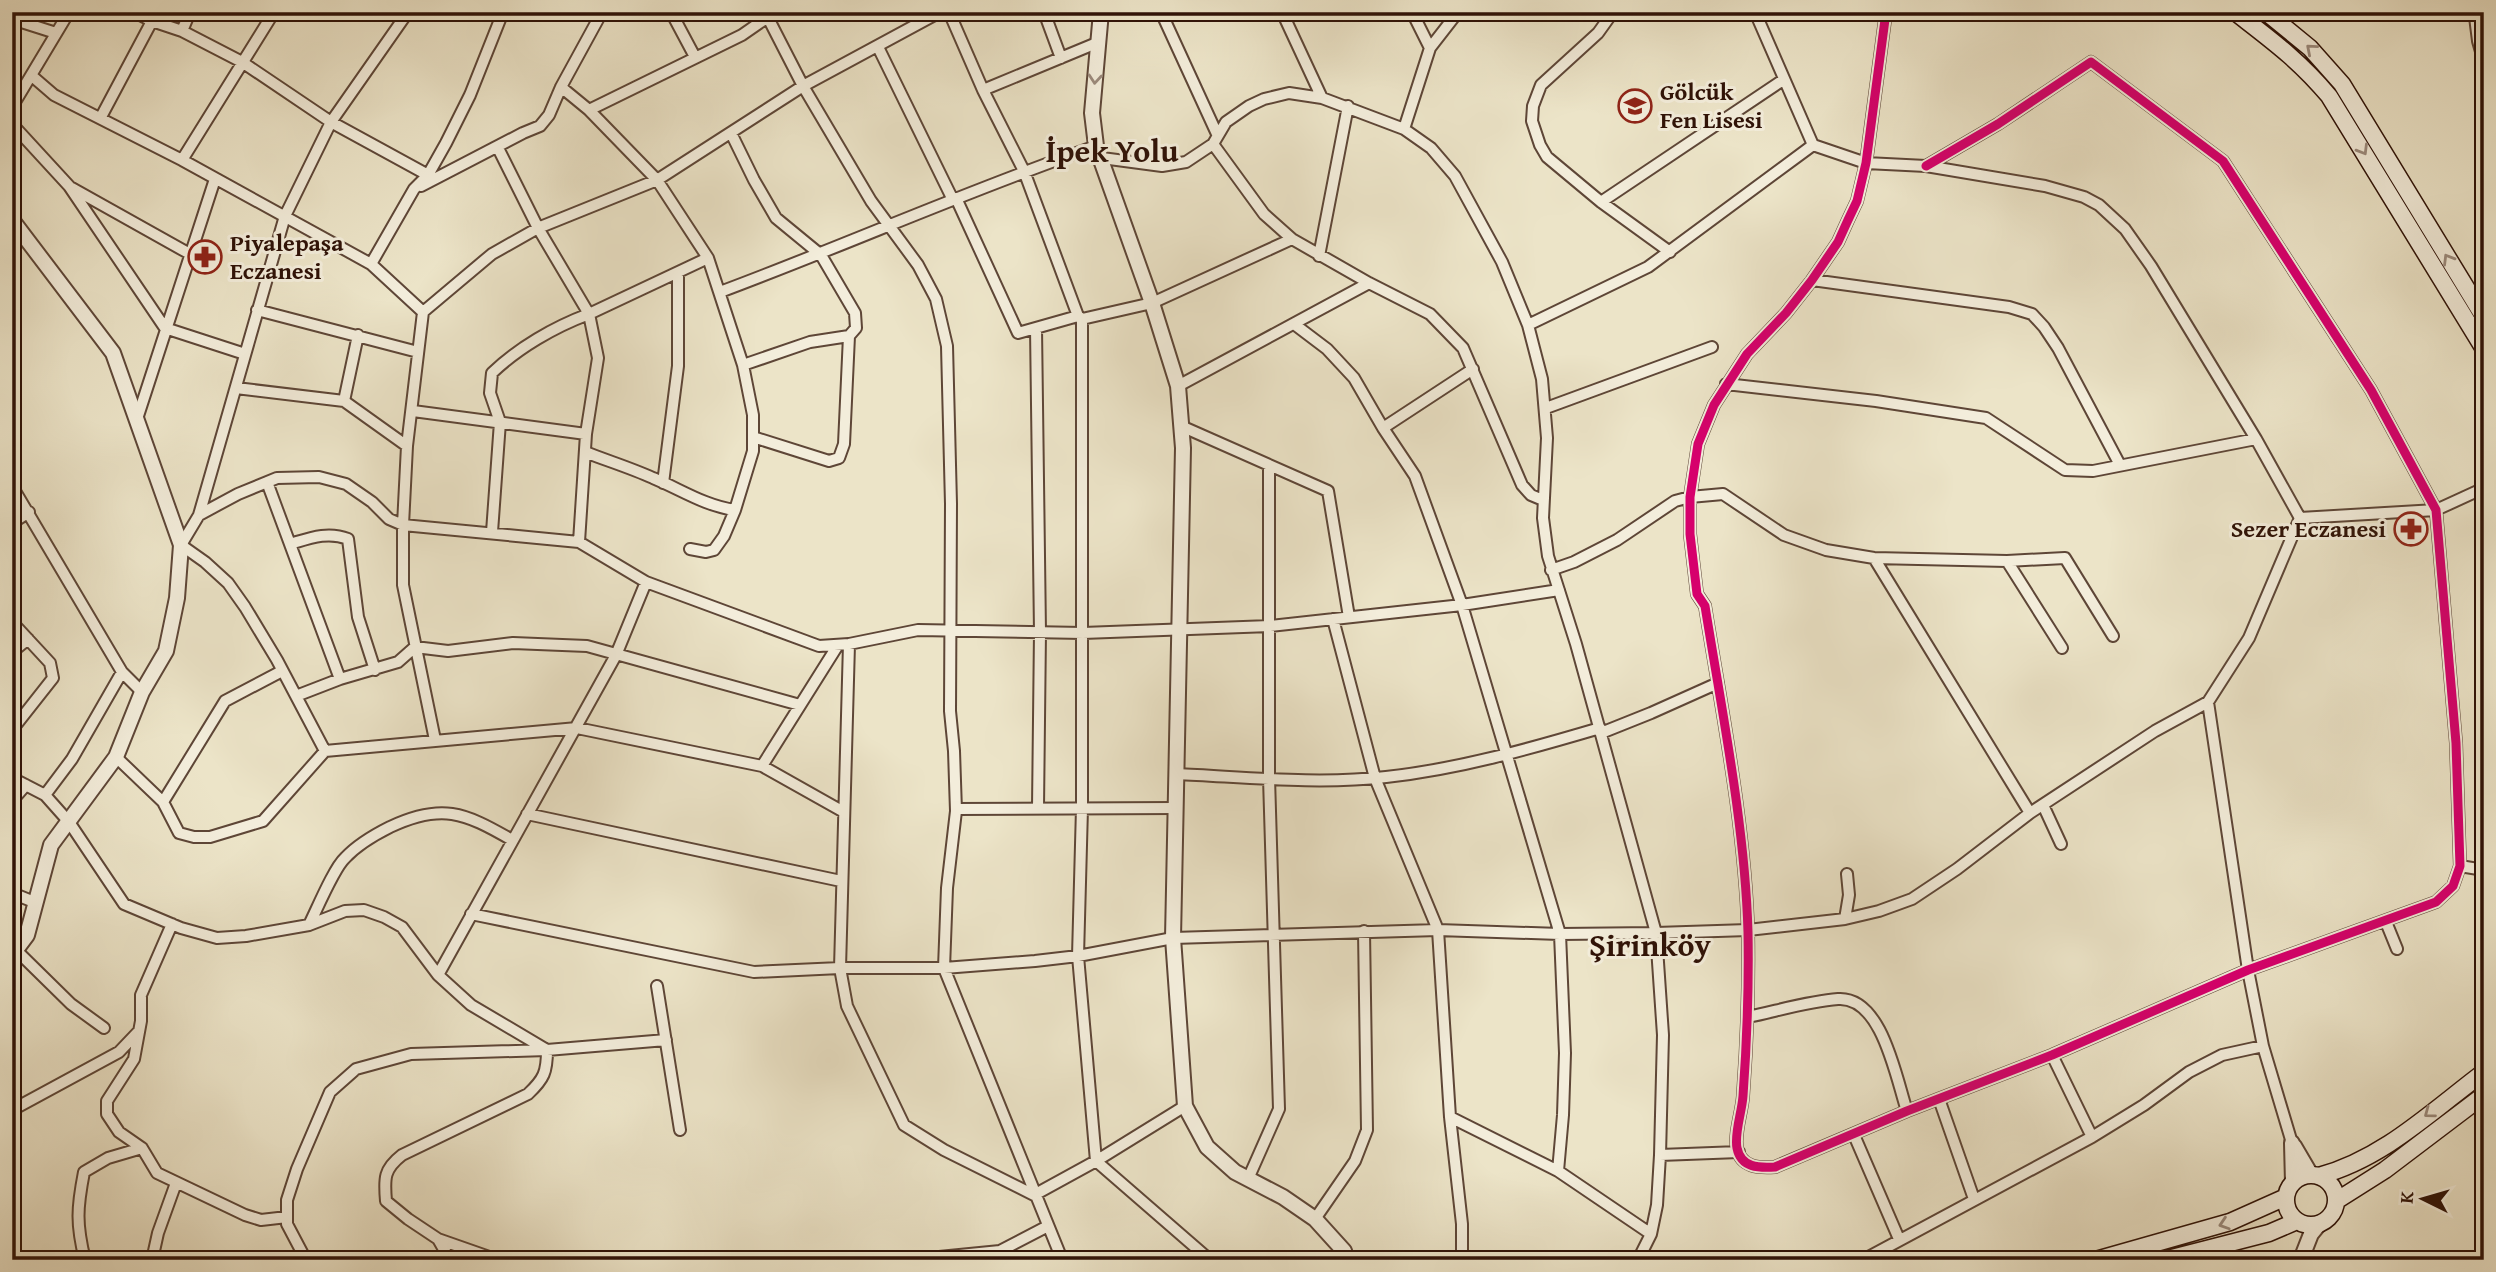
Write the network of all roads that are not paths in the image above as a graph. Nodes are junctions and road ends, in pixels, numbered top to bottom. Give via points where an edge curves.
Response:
1 (68, 12) edge
2 (134, 12) edge
3 (190, 12) edge
4 (274, 12) edge
5 (408, 12) edge
6 (503, 12) edge
7 (602, 12) edge
8 (671, 12) edge
9 (940, 12) edge
10 (949, 12) edge
11 (1044, 12) edge
12 (1101, 12) edge
13 (1161, 12) edge
14 (1282, 12) edge
15 (1412, 12) edge
16 (1458, 12) edge
17 (1613, 12) edge
18 (1755, 12) edge
19 (1886, 12) edge
20 (2235, 12) edge
21 (2266, 12) edge
22 (770, 14) edge
23 (2484, 16) edge
24 (12, 19) edge
25 (152, 22) junction
26 (182, 31) junction
27 (56, 33) junction
28 (2481, 41) edge
29 (1098, 42) junction
30 (878, 47) junction
31 (1430, 48) junction
32 (695, 57) junction
33 (1060, 58) junction
34 (242, 62) junction
35 (2484, 62) edge
36 (32, 76) junction
37 (1783, 80) junction
38 (2342, 84) junction
39 (803, 86) junction
40 (561, 87) junction
41 (983, 90) junction
42 (2329, 96) junction
43 (1322, 97) junction
44 (12, 106) edge
45 (1348, 106) junction
46 (589, 110) junction
47 (2360, 113) junction
48 (101, 117) junction
49 (331, 122) junction
50 (12, 124) edge
51 (2348, 125) junction
52 (1404, 129) junction
53 (731, 133) junction
54 (1215, 139) junction
55 (1813, 145) junction
56 (498, 148) junction
57 (1099, 152) junction
58 (182, 160) junction
59 (1866, 163) junction
60 (1926, 166) junction
61 (1024, 171) junction
62 (428, 175) junction
63 (215, 179) junction
64 (657, 180) junction
65 (69, 186) junction
66 (414, 189) junction
67 (955, 199) junction
68 (1601, 202) junction
69 (285, 216) junction
70 (12, 220) edge
71 (887, 225) junction
72 (538, 228) junction
73 (1292, 239) junction
74 (1670, 252) junction
75 (190, 254) junction
76 (821, 255) junction
77 (1319, 256) junction
78 (708, 258) junction
79 (371, 264) junction
80 (678, 274) junction
81 (1812, 280) junction
82 (1369, 283) junction
83 (720, 292) junction
84 (1152, 303) junction
85 (257, 310) junction
86 (423, 312) junction
87 (589, 314) junction
88 (2484, 317) edge
89 (1080, 318) junction
90 (1294, 324) junction
91 (1528, 325) junction
92 (165, 328) junction
93 (1036, 328) junction
94 (358, 335) junction
95 (849, 336) junction
96 (1712, 347) dead end
97 (2484, 349) edge
98 (418, 352) junction
99 (246, 354) junction
100 (743, 365) junction
101 (1473, 369) junction
102 (1726, 384) junction
103 (1178, 386) junction
104 (236, 388) junction
105 (344, 401) junction
106 (1546, 408) junction
107 (412, 411) junction
108 (137, 419) junction
109 (500, 422) junction
110 (1181, 426) junction
111 (1383, 428) junction
112 (586, 434) junction
113 (753, 437) junction
114 (2256, 439) junction
115 (407, 446) junction
116 (585, 452) junction
117 (1269, 464) junction
118 (2120, 465) junction
119 (267, 482) junction
120 (663, 482) junction
121 (12, 486) edge
122 (2484, 488) edge
123 (1690, 497) junction
124 (1543, 500) junction
125 (735, 510) junction
126 (2436, 510) junction
127 (29, 512) junction
128 (199, 516) junction
129 (2300, 518) junction
130 (12, 523) edge
131 (403, 525) junction
132 (492, 532) junction
133 (579, 542) junction
134 (290, 544) junction
135 (181, 545) junction
136 (690, 549) dead end
137 (1874, 558) junction
138 (2007, 561) junction
139 (1551, 570) junction
140 (646, 582) junction
141 (1559, 590) junction
142 (1462, 605) junction
143 (1349, 617) junction
144 (1333, 619) junction
145 (12, 622) edge
146 (1270, 626) junction
147 (1180, 629) junction
148 (951, 630) junction
149 (1041, 632) junction
150 (1083, 632) junction
151 (2113, 636) dead end
152 (28, 639) junction
153 (844, 644) junction
154 (415, 647) junction
155 (2062, 648) dead end
156 (12, 652) edge
157 (616, 655) junction
158 (375, 670) junction
159 (282, 671) junction
160 (122, 672) junction
161 (340, 679) junction
162 (1717, 682) junction
163 (142, 692) junction
164 (296, 696) junction
165 (2208, 702) junction
166 (800, 705) junction
167 (577, 728) junction
168 (12, 730) edge
169 (1600, 730) junction
170 (435, 740) junction
171 (325, 751) junction
172 (1507, 755) junction
173 (116, 757) junction
174 (762, 766) junction
175 (1177, 774) junction
176 (12, 778) edge
177 (1269, 778) junction
178 (1375, 778) junction
179 (26, 785) junction
180 (45, 794) junction
181 (12, 801) edge
182 (163, 802) junction
183 (2043, 805) junction
184 (956, 808) junction
185 (1038, 808) junction
186 (1082, 808) junction
187 (1176, 808) junction
188 (842, 811) junction
189 (2030, 813) junction
190 (527, 814) junction
191 (69, 822) junction
192 (512, 840) junction
193 (2061, 844) dead end
194 (2460, 866) junction
195 (2484, 870) edge
196 (1847, 874) dead end
197 (841, 881) junction
198 (12, 893) edge
199 (34, 902) junction
200 (471, 914) junction
201 (1845, 919) junction
202 (2386, 922) junction
203 (172, 924) junction
204 (309, 925) junction
205 (1438, 930) junction
206 (1748, 930) junction
207 (1364, 931) junction
208 (1656, 933) junction
209 (1560, 934) junction
210 (1273, 936) junction
211 (1173, 938) junction
212 (2398, 949) dead end
213 (14, 953) edge
214 (1078, 956) junction
215 (840, 968) junction
216 (944, 968) junction
217 (2248, 970) junction
218 (438, 975) junction
219 (657, 986) dead end
220 (1748, 1017) junction
221 (104, 1028) dead end
222 (139, 1031) junction
223 (666, 1040) junction
224 (2263, 1046) junction
225 (547, 1050) junction
226 (2052, 1055) junction
227 (2484, 1072) edge
228 (2484, 1096) edge
229 (1939, 1099) junction
230 (1185, 1106) junction
231 (12, 1110) edge
232 (1907, 1111) junction
233 (1450, 1117) junction
234 (680, 1130) dead end
235 (1854, 1135) junction
236 (2092, 1137) junction
237 (2292, 1143) junction
238 (142, 1148) junction
239 (1739, 1153) junction
240 (1660, 1155) junction
241 (1096, 1161) junction
242 (1558, 1171) junction
243 (2315, 1175) junction
244 (1248, 1179) junction
245 (176, 1183) junction
246 (2290, 1190) junction
247 (1034, 1195) junction
248 (1974, 1199) junction
249 (2336, 1201) junction
250 (287, 1217) junction
251 (1315, 1219) junction
252 (2300, 1222) junction
253 (2320, 1223) junction
254 (1048, 1226) junction
255 (1651, 1234) junction
256 (438, 1239) junction
257 (1899, 1239) junction
258 (1206, 1256) edge
259 (1341, 1257) edge
260 (959, 1258) edge
261 (2302, 1259) edge
262 (85, 1260) edge
263 (152, 1260) edge
264 (306, 1260) edge
265 (450, 1260) edge
266 (498, 1260) edge
267 (934, 1260) edge
268 (1060, 1260) edge
269 (1187, 1260) edge
270 (1462, 1260) edge
271 (1638, 1260) edge
272 (1863, 1260) edge
273 (2096, 1260) edge
274 (2164, 1260) edge

1 - 27 street
2 - 25 street
3 - 26 street
4 - 34 street
5 - 49 street
6 - 62 street via 470,94
7 - 40 street
8 - 32 street
9 - 30 street
10 - 41 street
11 - 33 street
12 - 29 street
13 - 54 street
14 - 43 street
15 - 31 street
16 - 31 street
17 - 68 street via 1598,33 1541,85 1532,114 1547,157
18 - 37 street
19 - 59 street
20 - 42 main road via 2284,48
38 -> 21 main road via 2310,48
22 - 32 street via 743,35
22 - 39 street
23 - 28 street via 2476,17
24 - 27 street
25 - 26 street
25 - 48 street
26 - 34 street
27 - 36 street
28 - 35 street
29 - 33 street
29 -> 57 street via 1092,113
30 - 39 street
30 - 67 street
31 - 52 street
32 - 46 street
33 - 41 street
34 - 49 street
34 - 58 street
36 - 44 street
36 - 48 street via 54,95
37 - 55 street
37 - 68 street
38 - 42 main road
38 - 47 main road
39 - 53 street
39 - 71 street
40 - 46 street
40 - 56 street via 540,126
41 - 61 street
42 - 51 main road
43 - 45 street
43 - 54 street via 1289,93 1264,99 1235,114
45 - 52 street
45 - 77 street
46 - 64 street
47 - 51 main road
88 -> 47 main road
48 - 58 street
49 - 62 street
49 - 69 street
50 - 65 street
51 -> 97 main road
52 - 91 street via 1432,148 1455,176 1502,262
53 - 64 street
53 - 76 street via 776,218
54 - 57 street via 1197,157 1174,166 1150,166
54 - 73 street via 1264,214
55 - 59 street
55 - 74 street
56 - 66 street
56 - 72 street
57 - 61 street
57 - 84 street
58 - 63 street
59 - 60 street
59 - 81 street via 1849,220
60 - 114 street via 2072,193 2112,215 2151,266
60 - 126 street via 2091,62 2223,161 2371,390
61 - 67 street
61 - 89 street
62 - 66 street
63 - 69 street
63 - 75 street
64 - 72 street
64 - 78 street
65 - 75 street
65 - 92 street
66 - 79 street
67 - 71 street
67 - 93 street via 1018,333
68 - 74 street
69 - 79 street
69 - 85 street
70 - 108 street via 113,353
71 - 76 street
71 - 148 street via 918,265 936,299 947,346
72 - 86 street via 492,254
72 - 87 street
73 - 77 street
73 - 84 street
74 - 91 street
75 - 92 street
76 - 83 street
76 - 95 street via 855,313 856,328
77 - 82 street
78 - 80 street
78 - 83 street
79 - 86 street
80 - 87 street
80 - 120 street via 678,366
81 - 102 street
81 - 118 street via 2032,314 2058,348
82 - 90 street
82 - 101 street via 1430,314 1463,348
83 - 100 street
84 - 89 street
84 - 103 street
85 - 94 street
85 - 99 street
86 - 98 street
87 - 109 street via 507,358 492,373 490,393
87 - 112 street via 598,358
89 - 93 street
89 - 150 street
90 - 103 street
90 - 111 street via 1354,378
91 - 106 street
92 - 99 street
92 - 108 street
93 - 149 street
94 - 98 street
94 - 105 street
95 - 100 street via 810,342
95 - 113 street via 844,444 839,458 830,461
96 - 106 street
98 - 107 street
99 - 104 street
100 - 113 street
101 - 111 street
101 - 124 street via 1522,485
102 - 118 street via 1972,415 2000,425 2065,470 2093,471
102 - 123 street via 1698,444
103 - 110 street
104 - 105 street
104 - 128 street
105 - 115 street
106 - 124 street
107 - 109 street
107 - 115 street
108 - 135 street
109 - 112 street
109 - 132 street
110 - 117 street
110 - 147 street
111 - 142 street via 1420,486
112 - 116 street
113 - 125 street via 753,452
114 - 118 street
114 - 129 street
115 - 131 street
116 - 120 street
116 - 133 street
117 - 143 street via 1328,491
117 - 146 street
119 - 128 street
119 - 131 street via 319,477 346,484
119 - 134 street
120 - 125 street via 688,496
121 - 127 street
122 - 126 street
123 - 137 street via 1723,494 1784,535 1826,550
123 - 139 street via 1660,509 1617,540
123 - 162 street via 1697,594 1705,606
124 - 139 street
125 - 136 street via 714,550
126 - 129 street
126 - 194 street via 2456,743
127 - 130 street
127 - 160 street
128 - 135 street
129 - 165 street via 2249,638
131 - 132 street
131 - 154 street via 403,585
132 - 133 street
133 - 140 street
134 - 158 street via 326,534 348,539 358,617
134 - 161 street
135 - 159 street via 228,583
135 - 163 street via 166,651
137 - 138 street
137 - 189 street
138 - 151 street via 2065,558
138 - 155 street
139 - 141 street
140 - 153 street via 819,646
140 - 157 street
141 - 142 street
141 - 169 street
142 - 143 street
142 - 172 street
143 - 144 street
144 - 146 street
144 - 178 street
145 - 152 street
146 - 147 street
146 - 177 street
147 - 150 street
147 - 175 street
148 - 149 street
148 - 153 street via 918,630
148 - 184 street
149 - 150 street
149 - 185 street
150 - 186 street
152 - 156 street
152 - 168 street via 50,663 53,678
153 - 166 street
153 - 188 street
154 - 157 street via 448,651 513,643 587,646
154 - 158 street via 398,662
154 - 170 street
157 - 166 street
157 - 167 street
158 - 161 street
159 - 164 street
159 - 182 street via 225,701
160 - 163 street
160 - 180 street via 72,759
161 - 164 street
162 - 169 street via 1651,713
162 - 206 street
163 - 173 street
164 - 171 street
165 - 183 street
165 - 217 street
166 - 174 street
167 - 170 street
167 - 174 street
167 - 190 street
169 - 172 street
169 - 208 street
170 - 171 street
171 - 182 street via 263,821 236,830 194,837 179,833
172 - 178 street
172 - 209 street
173 - 182 street
173 - 191 street
174 - 188 street
175 - 177 street
175 - 187 street
176 - 179 street
177 - 178 street
177 - 210 street
178 - 205 street
179 - 180 street
179 - 181 street
180 - 191 street
183 - 189 street
183 - 193 street
184 - 185 street
184 - 216 street
185 - 186 street
186 - 187 street
186 - 214 street
187 - 211 street
188 - 197 street
189 - 201 street via 1912,899
190 - 192 street
190 - 197 street
191 - 199 street via 51,845
191 - 203 street via 124,904
192 - 200 street
192 - 204 street via 455,813 412,817 377,834 343,859
194 - 195 street
194 - 202 street via 2453,886 2435,902
196 - 201 street
197 - 215 street
198 - 199 street
199 - 213 street via 27,935
200 - 215 street via 754,972
200 - 218 street
201 - 206 street
202 - 212 street
202 - 217 street
203 - 204 street via 216,938
203 - 222 street via 141,995
204 - 218 street via 345,911 364,910 384,917 402,927
205 - 207 street
205 - 209 street
205 - 233 street
206 - 208 street
206 - 220 street
207 - 210 street
207 - 251 street via 1367,1130 1355,1161
208 - 209 street
208 - 240 street via 1663,1035
209 - 242 street via 1565,1053
210 - 211 street
210 - 244 street via 1279,1109
211 - 214 street
211 - 230 street
213 - 221 street
214 - 216 street
214 - 241 street
215 - 216 street
215 - 247 street via 846,1006 904,1125
216 - 247 street
217 - 224 street
217 - 226 street
218 - 225 street via 471,1004
219 - 223 street
220 - 232 street via 1841,999 1861,1004 1882,1032
220 - 239 street
222 - 231 street via 119,1052
222 - 238 street via 134,1059 107,1101 107,1114 120,1132
223 - 225 street
223 - 234 street
224 - 236 street via 2222,1055 2189,1072
224 - 237 street
225 - 250 street via 411,1054 356,1069 330,1092 297,1169
225 - 256 street via 541,1082 528,1094 389,1164 384,1182 386,1201
226 - 229 street
226 - 236 street
227 -> 243 main road via 2362,1161
228 - 249 main road
229 - 232 street
229 - 248 street
230 - 241 street
230 - 244 street via 1207,1147
232 - 235 street
233 - 242 street
233 - 270 street
235 - 239 street via 1775,1167 1754,1168
235 - 257 street
236 - 248 street
237 - 243 street
237 - 246 street
238 - 245 street via 157,1173
238 - 262 street via 108,1158 84,1172 77,1228
239 - 240 street
240 - 255 street
241 - 247 street
241 - 258 street
242 - 255 street
243 - 246 main road via 2299,1178
243 - 249 main road via 2332,1185
244 - 251 street
245 - 250 street via 253,1218
245 - 263 street
246 - 252 main road via 2289,1210
246 -> 273 main road via 2230,1222
247 - 254 street
248 - 257 street
249 - 253 main road via 2330,1216
250 - 264 street
251 - 259 street
252 - 253 main road
252 - 261 street
252 - 274 main road
253 - 261 street
254 - 260 street via 1000,1251
254 - 268 street
255 - 271 street
256 - 265 street
256 - 266 street
257 - 272 street
258 - 269 street
260 - 267 street

